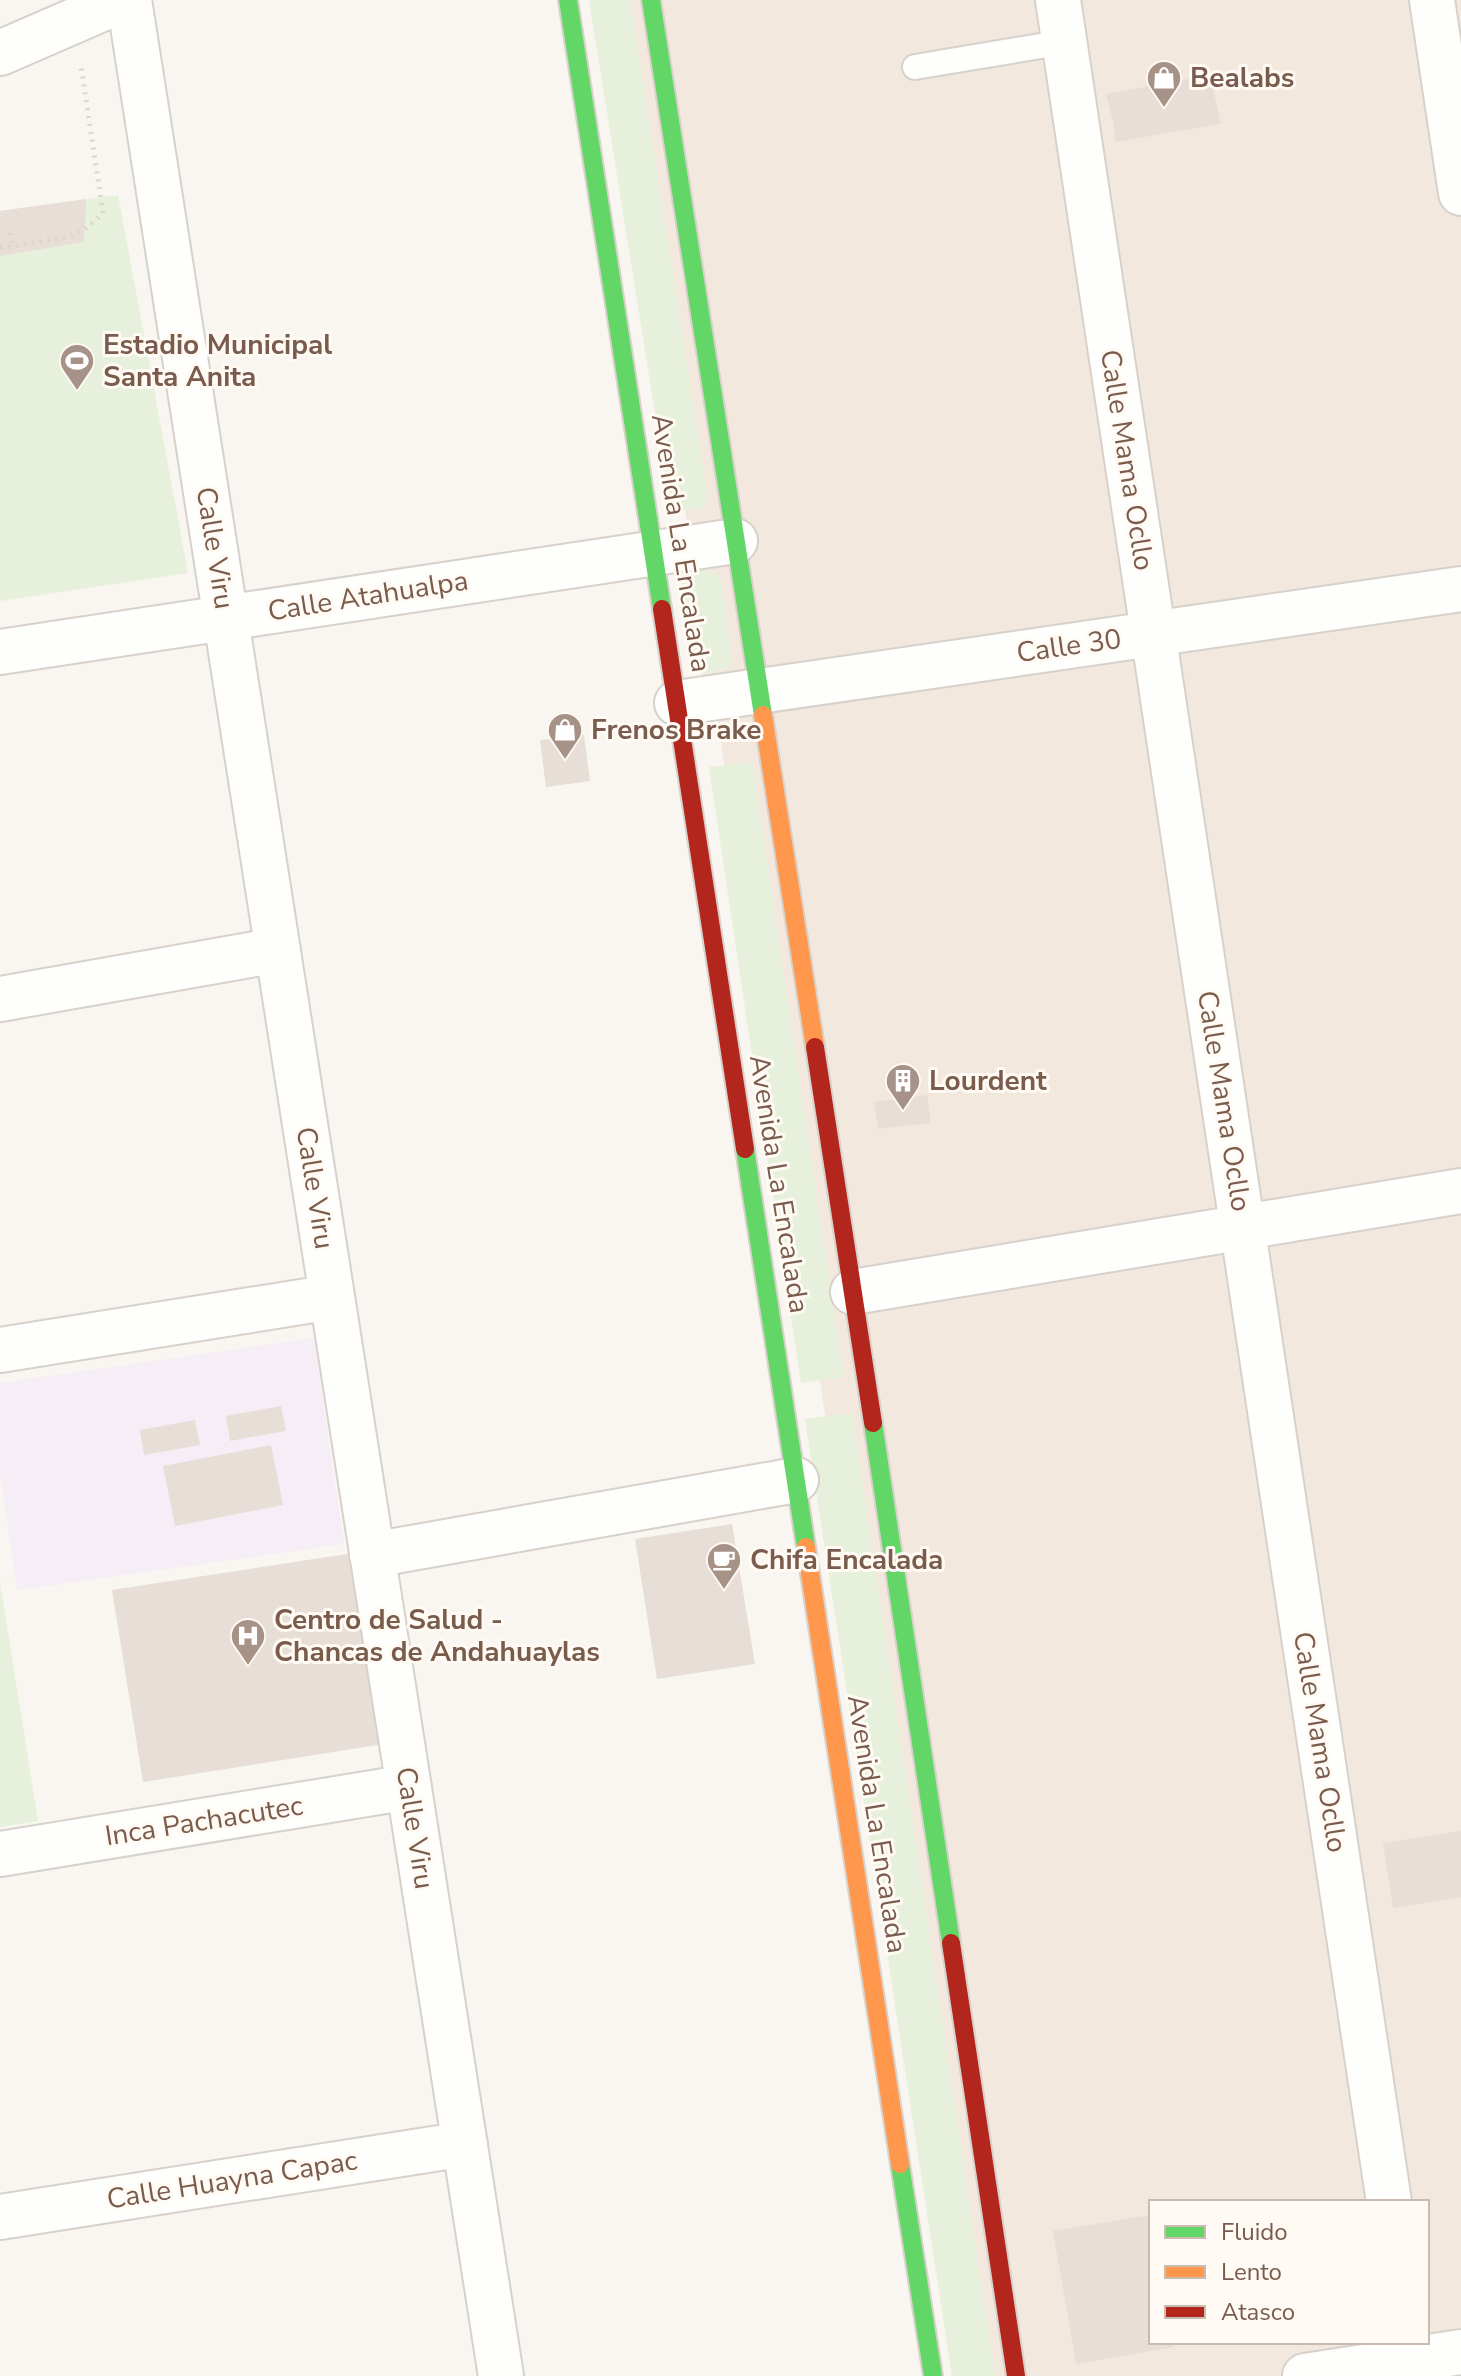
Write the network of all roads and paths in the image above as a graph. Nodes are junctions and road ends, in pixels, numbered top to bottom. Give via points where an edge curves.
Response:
1 (122, 0) edge
2 (129, 0) edge
3 (568, 0) edge
4 (651, 0) edge
5 (1058, 0) edge
6 (1432, 0) edge
7 (1064, 42) junction
8 (0, 53) edge
9 (80, 61) dead end
10 (915, 67) dead end
11 (1461, 193) edge
12 (10, 233) dead end
13 (12, 246) junction
14 (0, 248) edge
15 (735, 541) junction
16 (655, 552) junction
17 (1461, 589) edge
18 (226, 618) junction
19 (1153, 634) junction
20 (0, 652) edge
21 (759, 691) junction
22 (677, 703) junction
23 (278, 950) junction
24 (0, 999) edge
25 (1461, 1191) edge
26 (1243, 1227) junction
27 (853, 1292) junction
28 (332, 1297) junction
29 (0, 1350) edge
30 (796, 1480) junction
31 (372, 1555) junction
32 (409, 1787) junction
33 (0, 1854) edge
34 (465, 2144) junction
35 (1389, 2200) edge
36 (0, 2217) edge
37 (1412, 2350) edge
38 (1461, 2352) edge
39 (501, 2376) edge
40 (933, 2376) edge
41 (1016, 2376) edge
42 (1305, 2376) edge

1 - 8 street
2 - 18 street, Calle Viru
3 - 16 street, Avenida La Encalada
4 - 15 street, Avenida La Encalada
5 - 7 street, Calle Mama Ocllo
6 - 11 street
7 - 10 lane
7 - 19 street, Calle Mama Ocllo
9 - 13 path via 103,213 69,237
12 - 13 path
13 - 14 path
15 - 16 street, Calle Atahualpa
15 - 21 street, Avenida La Encalada
16 - 18 street, Calle Atahualpa
16 - 22 street, Avenida La Encalada
17 - 19 street, Calle 30
18 - 20 street, Calle Atahualpa
18 - 23 street, Calle Viru
19 - 21 street, Calle 30
19 - 26 street, Calle Mama Ocllo
21 - 22 street, Calle 30
21 - 27 street, Avenida La Encalada
22 - 30 street, Avenida La Encalada
23 - 24 street
23 - 28 street, Calle Viru
25 - 26 street
26 - 27 street
26 - 35 street, Calle Mama Ocllo
27 - 41 street, Avenida La Encalada
28 - 29 street
28 - 31 street, Calle Viru
30 - 31 street
30 - 40 street, Avenida La Encalada
31 - 32 street, Calle Viru
32 - 33 street, Inca Pachacutec
32 - 34 street, Calle Viru
34 - 36 street, Calle Huayna Capac
34 - 39 street, Calle Viru
37 - 38 street
37 - 42 street

